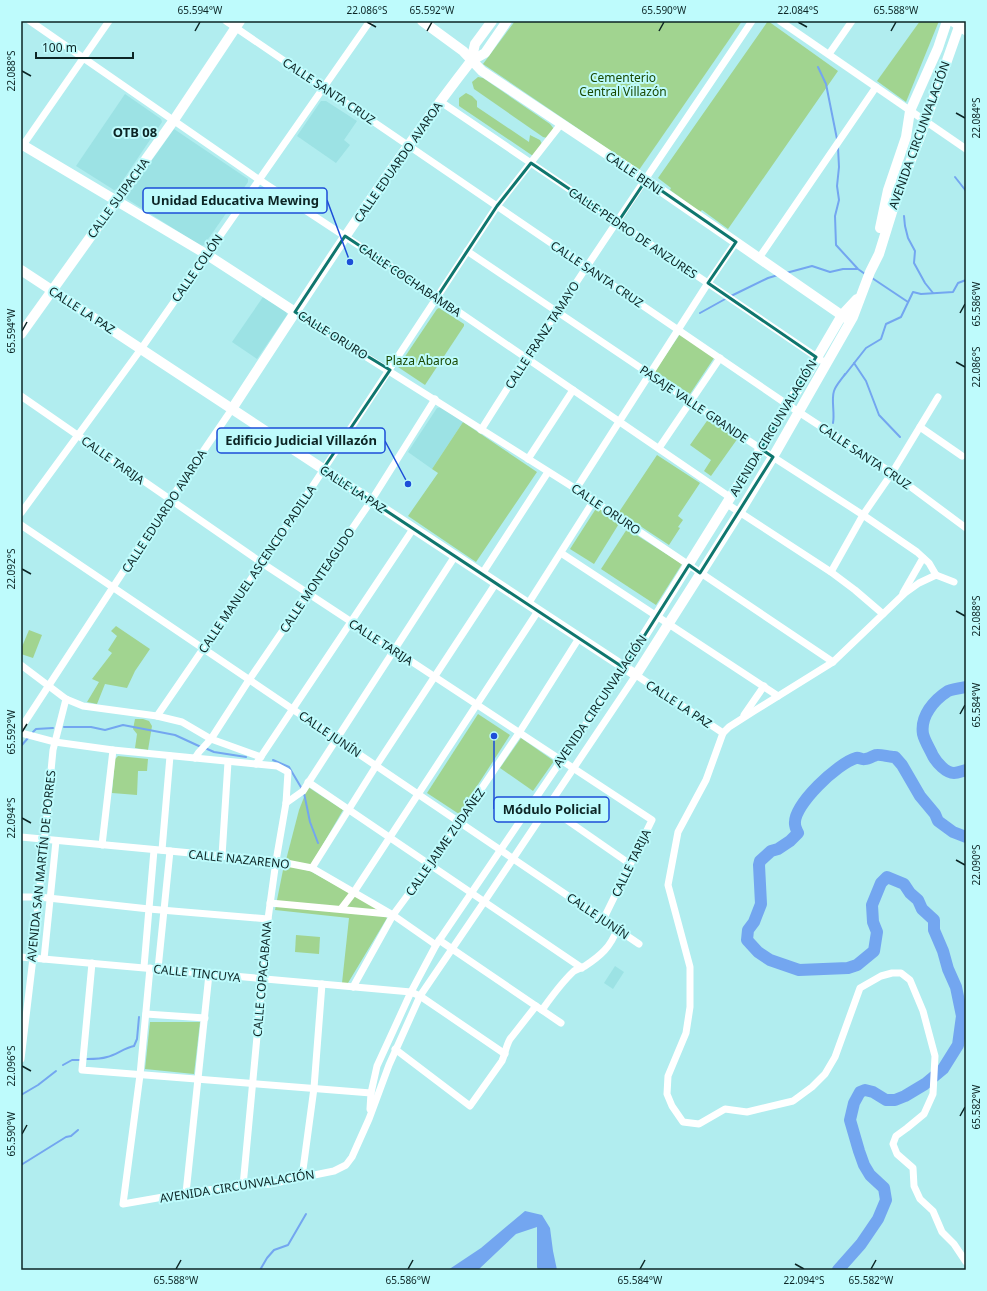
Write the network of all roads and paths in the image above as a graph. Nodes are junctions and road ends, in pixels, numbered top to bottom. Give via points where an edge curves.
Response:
1 (30, 21) edge
2 (109, 21) edge
3 (226, 21) edge
4 (370, 21) edge
5 (422, 21) edge
6 (492, 21) edge
7 (507, 21) edge
8 (752, 21) edge
9 (781, 21) edge
10 (852, 21) edge
11 (947, 21) edge
12 (950, 21) edge
13 (238, 24) edge
14 (962, 27) edge
15 (829, 54) junction
16 (83, 58) junction
17 (471, 61) junction
18 (323, 87) junction
19 (876, 87) junction
20 (441, 102) junction
21 (910, 111) junction
22 (174, 120) junction
23 (926, 121) junction
24 (561, 124) junction
25 (22, 145) edge
26 (408, 145) junction
27 (966, 149) edge
28 (531, 163) junction
29 (258, 179) junction
30 (646, 180) junction
31 (117, 200) junction
32 (497, 206) junction
33 (618, 222) junction
34 (345, 236) junction
35 (736, 242) junction
36 (467, 251) junction
37 (206, 254) junction
38 (759, 258) junction
39 (586, 267) junction
40 (21, 270) edge
41 (870, 272) junction
42 (708, 283) junction
43 (51, 290) junction
44 (437, 297) junction
45 (295, 312) junction
46 (557, 312) junction
47 (846, 318) junction
48 (678, 330) junction
49 (21, 334) edge
50 (141, 349) junction
51 (816, 357) junction
52 (527, 358) junction
53 (720, 358) junction
54 (826, 364) junction
55 (390, 370) junction
56 (649, 374) junction
57 (573, 390) junction
58 (21, 396) edge
59 (938, 397) dead end
60 (435, 399) junction
61 (690, 401) junction
62 (788, 405) junction
63 (232, 409) junction
64 (798, 412) junction
65 (618, 421) junction
66 (920, 427) junction
67 (481, 430) junction
68 (78, 436) junction
69 (659, 448) junction
70 (761, 449) junction
71 (962, 456) dead end
72 (773, 457) junction
73 (528, 459) junction
74 (323, 469) junction
75 (548, 472) junction
76 (892, 473) junction
77 (576, 489) junction
78 (170, 500) junction
79 (594, 500) junction
80 (729, 500) junction
81 (371, 501) junction
82 (739, 512) junction
83 (21, 513) edge
84 (863, 515) junction
85 (21, 525) edge
86 (413, 528) junction
87 (966, 528) edge
88 (561, 553) junction
89 (455, 556) junction
90 (923, 558) junction
91 (262, 564) junction
92 (689, 565) junction
93 (831, 572) junction
94 (700, 573) junction
95 (482, 574) junction
96 (936, 575) junction
97 (954, 582) dead end
98 (496, 583) junction
99 (114, 588) junction
100 (307, 593) junction
101 (900, 597) junction
102 (528, 604) junction
103 (538, 611) junction
104 (883, 614) junction
105 (657, 616) junction
106 (351, 622) junction
107 (668, 624) junction
108 (580, 638) junction
109 (204, 649) junction
110 (394, 651) junction
111 (834, 662) junction
112 (21, 665) edge
113 (624, 668) junction
114 (636, 675) junction
115 (434, 678) junction
116 (249, 680) junction
117 (49, 686) junction
118 (764, 686) junction
119 (778, 696) junction
120 (66, 699) junction
121 (477, 705) junction
122 (293, 709) junction
123 (157, 716) junction
124 (741, 720) junction
125 (21, 728) edge
126 (21, 733) edge
127 (519, 733) junction
128 (724, 733) junction
129 (211, 739) junction
130 (336, 739) junction
131 (55, 742) junction
132 (114, 750) junction
133 (170, 756) junction
134 (261, 756) junction
135 (195, 758) junction
136 (560, 760) junction
137 (228, 762) junction
138 (256, 764) junction
139 (376, 766) junction
140 (573, 769) junction
141 (308, 782) junction
142 (418, 794) junction
143 (286, 804) junction
144 (548, 807) junction
145 (348, 810) junction
146 (459, 822) junction
147 (21, 837) edge
148 (389, 838) junction
149 (45, 840) junction
150 (56, 841) junction
151 (102, 844) junction
152 (154, 850) junction
153 (500, 850) junction
154 (166, 851) junction
155 (222, 856) junction
156 (513, 859) junction
157 (276, 861) junction
158 (630, 864) junction
159 (430, 865) junction
160 (312, 868) junction
161 (354, 892) junction
162 (472, 893) junction
163 (21, 897) edge
164 (39, 897) junction
165 (49, 898) junction
166 (484, 902) junction
167 (270, 903) junction
168 (149, 909) junction
169 (341, 909) junction
170 (164, 911) junction
171 (393, 915) junction
172 (268, 919) junction
173 (603, 920) junction
174 (617, 929) junction
175 (438, 942) junction
176 (639, 944) dead end
177 (452, 949) junction
178 (21, 957) edge
179 (33, 958) junction
180 (44, 959) junction
181 (92, 963) junction
182 (147, 968) junction
183 (582, 968) junction
184 (158, 969) junction
185 (209, 974) junction
186 (262, 979) junction
187 (322, 984) junction
188 (353, 987) junction
189 (411, 992) junction
190 (420, 996) junction
191 (539, 1008) junction
192 (146, 1014) junction
193 (204, 1018) junction
194 (561, 1023) dead end
195 (395, 1049) junction
196 (505, 1054) junction
197 (21, 1059) edge
198 (140, 1075) junction
199 (198, 1079) junction
200 (253, 1082) junction
201 (314, 1088) junction
202 (371, 1093) junction
203 (369, 1119) junction
204 (302, 1177) junction
205 (243, 1186) junction
206 (186, 1193) junction
207 (966, 1262) edge

1 - 16 street, CALLE COCHABAMBA
2 - 16 street
3 - 13 street, CALLE SANTA CRUZ
4 - 18 street, CALLE COLÓN
5 - 17 street, CALLE BENI via 463,50
6 - 17 street, CALLE EDUARDO AVAROA via 475,44
7 - 17 street, CALLE EDUARDO AVAROA via 485,53
8 - 30 street, CALLE FRANZ TAMAYO
9 - 15 street
10 - 15 street
11 - 21 street, AVENIDA CIRCUNVALACIÓN
12 - 14 street
13 - 18 street, CALLE SANTA CRUZ
13 - 22 street, CALLE SUIPACHA
14 - 23 street, AVENIDA CIRCUNVALACIÓN
15 - 19 street
16 - 22 street, CALLE COCHABAMBA
16 - 25 street
17 - 20 street, CALLE EDUARDO AVAROA
17 - 24 street, CALLE BENI
18 - 26 street, CALLE SANTA CRUZ
18 - 29 street, CALLE COLÓN
19 - 21 street
19 - 38 street
20 - 26 street, CALLE EDUARDO AVAROA
20 - 28 street, CALLE PEDRO DE ANZURES
21 - 23 street
21 - 41 street, AVENIDA CIRCUNVALACIÓN via 906,138 888,190
22 - 29 street, CALLE COCHABAMBA
22 - 31 street, CALLE SUIPACHA
23 - 27 street
23 - 41 street, AVENIDA CIRCUNVALACIÓN via 897,196 879,254
24 - 28 street, CALLE MANUEL ASCENCIO PADILLA
24 - 30 street, CALLE BENI
25 - 31 street, CALLE ORURO
26 - 32 street, CALLE SANTA CRUZ
26 - 34 street, CALLE EDUARDO AVAROA
28 - 32 street, CALLE MANUEL ASCENCIO PADILLA
28 - 33 street, CALLE PEDRO DE ANZURES
29 - 34 street, CALLE COCHABAMBA
29 - 37 street, CALLE COLÓN
30 - 33 street, CALLE FRANZ TAMAYO
30 - 35 street, CALLE BENI
31 - 37 street, CALLE ORURO
31 - 43 street, CALLE SUIPACHA
32 - 36 street, CALLE MANUEL ASCENCIO PADILLA
32 - 39 street, CALLE SANTA CRUZ
33 - 39 street, CALLE FRANZ TAMAYO
33 - 42 street, CALLE PEDRO DE ANZURES
34 - 44 street, CALLE COCHABAMBA
34 - 45 street, CALLE EDUARDO AVAROA
35 - 38 street, CALLE BENI
35 - 42 street
36 - 44 street, CALLE MANUEL ASCENCIO PADILLA
36 - 46 street, PASAJE VALLE GRANDE
37 - 45 street, CALLE ORURO
37 - 50 street, CALLE COLÓN
38 - 47 street, CALLE BENI
39 - 46 street, CALLE FRANZ TAMAYO
39 - 48 street, CALLE SANTA CRUZ
40 - 43 street, CALLE LA PAZ
41 - 47 street, AVENIDA CIRCUNVALACIÓN via 860,297
42 - 48 street
42 - 51 street, CALLE PEDRO DE ANZURES
43 - 49 street, CALLE SUIPACHA
43 - 50 street, CALLE LA PAZ
44 - 52 street, CALLE COCHABAMBA
44 - 55 street, CALLE MANUEL ASCENCIO PADILLA
45 - 55 street, CALLE ORURO
45 - 63 street, CALLE EDUARDO AVAROA
46 - 52 street, CALLE FRANZ TAMAYO
46 - 56 street, PASAJE VALLE GRANDE
47 - 51 street, AVENIDA CIRCUNVALACIÓN
47 - 54 street, AVENIDA CIRCUNVALACIÓN
48 - 53 street, CALLE SANTA CRUZ
48 - 56 street
50 - 63 street, CALLE LA PAZ
50 - 68 street, CALLE COLÓN
51 - 54 street, CALLE PEDRO DE ANZURES
51 - 62 street, AVENIDA CIRCUNVALACIÓN
52 - 57 street, CALLE COCHABAMBA
52 - 67 street, CALLE FRANZ TAMAYO
53 - 61 street
53 - 62 street, CALLE SANTA CRUZ
54 - 64 street, AVENIDA CIRCUNVALACIÓN
55 - 60 street, CALLE ORURO
55 - 74 street, CALLE MANUEL ASCENCIO PADILLA
56 - 61 street, PASAJE VALLE GRANDE
56 - 65 street
57 - 65 street, CALLE COCHABAMBA
57 - 73 street
58 - 68 street, CALLE TARIJA
59 - 66 street
60 - 67 street, CALLE ORURO
60 - 81 street, CALLE MONTEAGUDO
61 - 69 street
61 - 70 street, PASAJE VALLE GRANDE
62 - 64 street, CALLE SANTA CRUZ
62 - 70 street, AVENIDA CIRCUNVALACIÓN
63 - 74 street, CALLE LA PAZ
63 - 78 street, CALLE EDUARDO AVAROA
64 - 72 street, AVENIDA CIRCUNVALACIÓN
64 - 76 street, CALLE SANTA CRUZ
65 - 69 street, CALLE COCHABAMBA
65 - 77 street
66 - 71 street
66 - 76 street
67 - 73 street, CALLE ORURO
68 - 78 street, CALLE TARIJA
68 - 83 street, CALLE COLÓN
69 - 80 street, CALLE COCHABAMBA
70 - 72 street, PASAJE VALLE GRANDE
70 - 80 street, AVENIDA CIRCUNVALACIÓN
72 - 82 street, AVENIDA CIRCUNVALACIÓN
72 - 84 street, PASAJE VALLE GRANDE
73 - 75 street, CALLE ORURO
74 - 81 street, CALLE LA PAZ
74 - 91 street, CALLE MANUEL ASCENCIO PADILLA
75 - 77 street, CALLE ORURO
75 - 95 street
76 - 84 street
76 - 87 street, CALLE SANTA CRUZ
77 - 79 street, CALLE ORURO
78 - 91 street, CALLE TARIJA
78 - 99 street, CALLE EDUARDO AVAROA
79 - 88 street
79 - 92 street, CALLE ORURO
80 - 82 street, CALLE COCHABAMBA
80 - 92 street, AVENIDA CIRCUNVALACIÓN
81 - 86 street, CALLE LA PAZ
81 - 100 street, CALLE MONTEAGUDO
82 - 93 street, CALLE COCHABAMBA
82 - 94 street, AVENIDA CIRCUNVALACIÓN
84 - 90 street, PASAJE VALLE GRANDE
84 - 93 street
85 - 99 street, CALLE JUNÍN
86 - 89 street, CALLE LA PAZ
86 - 106 street
88 - 102 street
88 - 105 street
89 - 95 street, CALLE LA PAZ
89 - 110 street
90 - 96 street, PASAJE VALLE GRANDE
90 - 101 street
91 - 100 street, CALLE TARIJA
91 - 109 street, CALLE MANUEL ASCENCIO PADILLA
92 - 94 street, CALLE ORURO
92 - 105 street, AVENIDA CIRCUNVALACIÓN
93 - 104 street, CALLE COCHABAMBA
94 - 107 street, AVENIDA CIRCUNVALACIÓN
94 - 111 street, CALLE ORURO
95 - 98 street, CALLE LA PAZ
96 - 97 street
96 - 101 street via 919,583
98 - 102 street, CALLE LA PAZ
98 - 115 street
99 - 109 street, CALLE JUNÍN
99 - 117 street, CALLE EDUARDO AVAROA
100 - 106 street, CALLE TARIJA
100 - 116 street, CALLE MONTEAGUDO
101 - 104 street
102 - 103 street, CALLE LA PAZ
103 - 108 street, CALLE LA PAZ
103 - 121 street
104 - 111 street
105 - 107 street
105 - 113 street, AVENIDA CIRCUNVALACIÓN
106 - 110 street, CALLE TARIJA
106 - 122 street
107 - 114 street, AVENIDA CIRCUNVALACIÓN
107 - 118 street
108 - 113 street, CALLE LA PAZ
108 - 127 street, CALLE JAIME ZUDAÑEZ
109 - 116 street, CALLE JUNÍN
109 - 123 street, CALLE MANUEL ASCENCIO PADILLA
110 - 115 street, CALLE TARIJA
110 - 130 street
111 - 119 street
112 - 117 street
113 - 114 street, CALLE LA PAZ
113 - 136 street, AVENIDA CIRCUNVALACIÓN
114 - 128 street, CALLE LA PAZ
114 - 140 street, AVENIDA CIRCUNVALACIÓN
115 - 121 street, CALLE TARIJA
115 - 139 street
116 - 122 street, CALLE JUNÍN
116 - 129 street, CALLE MONTEAGUDO
117 - 120 street
117 - 125 street, CALLE EDUARDO AVAROA
118 - 119 street
118 - 124 street
119 - 124 street
120 - 123 street via 83,706
120 - 131 street, AVENIDA SAN MARTÍN DE PORRES
121 - 127 street, CALLE TARIJA
121 - 142 street
122 - 130 street, CALLE JUNÍN
122 - 134 street
123 - 129 street via 182,722
124 - 128 street
126 - 131 street
127 - 136 street, CALLE TARIJA
127 - 146 street, CALLE JAIME ZUDAÑEZ
128 - 207 street via 706,780 678,832 668,885 690,967 690,1007 686,1033 668,1076 667,1094 672,1106 683,1122 700,1124 725,1109 747,1112 793,1101 825,1074 835,1057 860,988 881,976 901,973 910,980 924,1011 935,1056 934,1094 924,1114 896,1136 893,1144 897,1154 913,1168 914,1186 920,1199 933,1211 942,1232
129 - 134 street
129 - 135 street, CALLE MONTEAGUDO
130 - 139 street, CALLE JUNÍN
130 - 141 street
131 - 132 street
131 - 149 street, AVENIDA SAN MARTÍN DE PORRES
132 - 133 street
132 - 151 street
133 - 135 street
133 - 154 street
134 - 138 street
135 - 137 street
136 - 140 street, CALLE TARIJA
136 - 153 street, AVENIDA CIRCUNVALACIÓN
137 - 138 street
137 - 155 street
138 - 143 street, CALLE COPACABANA via 277,766 288,772
139 - 142 street, CALLE JUNÍN
139 - 145 street
140 - 144 street, AVENIDA CIRCUNVALACIÓN
140 - 158 street, CALLE TARIJA via 652,820
141 - 143 street via 303,791
141 - 145 street
142 - 146 street, CALLE JUNÍN
142 - 148 street
143 - 157 street, CALLE COPACABANA
144 - 156 street, AVENIDA CIRCUNVALACIÓN
144 - 158 street
145 - 148 street
145 - 160 street
146 - 153 street, CALLE JUNÍN
146 - 159 street, CALLE JAIME ZUDAÑEZ
147 - 149 street, CALLE NAZARENO
148 - 159 street
148 - 161 street
149 - 150 street, CALLE NAZARENO
149 - 164 street, AVENIDA SAN MARTÍN DE PORRES
150 - 151 street, CALLE NAZARENO
150 - 165 street, AVENIDA SAN MARTÍN DE PORRES
151 - 152 street, CALLE NAZARENO
152 - 154 street, CALLE NAZARENO
152 - 168 street
153 - 156 street, CALLE JUNÍN
153 - 162 street, AVENIDA CIRCUNVALACIÓN
154 - 155 street, CALLE NAZARENO
154 - 170 street
155 - 157 street, CALLE NAZARENO
156 - 166 street, AVENIDA CIRCUNVALACIÓN
156 - 173 street, CALLE JUNÍN
157 - 160 street, CALLE NAZARENO
157 - 167 street, CALLE COPACABANA
158 - 173 street, CALLE TARIJA
159 - 162 street
159 - 171 street, CALLE JAIME ZUDAÑEZ
160 - 161 street, CALLE NAZARENO
161 - 169 street
161 - 171 street, CALLE NAZARENO
162 - 166 street
162 - 175 street, AVENIDA CIRCUNVALACIÓN
163 - 164 street
164 - 165 street
164 - 179 street, AVENIDA SAN MARTÍN DE PORRES
165 - 168 street
165 - 180 street, AVENIDA SAN MARTÍN DE PORRES
166 - 177 street, AVENIDA CIRCUNVALACIÓN
166 - 183 street
167 - 169 street
167 - 172 street, CALLE COPACABANA
168 - 170 street
168 - 182 street
169 - 171 street
170 - 172 street
170 - 184 street
171 - 175 street, CALLE NAZARENO
171 - 188 street, CALLE JAIME ZUDAÑEZ
172 - 186 street, CALLE COPACABANA
173 - 174 street, CALLE JUNÍN
174 - 176 street, CALLE JUNÍN
174 - 183 street via 606,951
175 - 177 street, CALLE NAZARENO
175 - 189 street, AVENIDA CIRCUNVALACIÓN
177 - 190 street, AVENIDA CIRCUNVALACIÓN
177 - 191 street, CALLE NAZARENO
178 - 179 street, CALLE TINCUYA
179 - 180 street, CALLE TINCUYA
179 - 197 street, AVENIDA SAN MARTÍN DE PORRES
180 - 181 street, CALLE TINCUYA
181 - 182 street, CALLE TINCUYA
181 - 198 street via 82,1070
182 - 184 street, CALLE TINCUYA
182 - 192 street
183 - 191 street via 563,982
184 - 185 street, CALLE TINCUYA
185 - 186 street, CALLE TINCUYA
185 - 193 street
186 - 187 street, CALLE TINCUYA
186 - 200 street, CALLE COPACABANA
187 - 188 street, CALLE TINCUYA
187 - 201 street
188 - 189 street, CALLE TINCUYA
189 - 190 street, CALLE TINCUYA
189 - 202 street, AVENIDA CIRCUNVALACIÓN via 377,1066
190 - 195 street, AVENIDA CIRCUNVALACIÓN
190 - 196 street, CALLE TINCUYA
191 - 194 street, CALLE NAZARENO
191 - 196 street via 510,1039
192 - 193 street
192 - 198 street
193 - 199 street
195 - 196 street via 470,1106
195 - 203 street, AVENIDA CIRCUNVALACIÓN
198 - 199 street
198 - 206 street, AVENIDA CIRCUNVALACIÓN via 124,1204
199 - 200 street
199 - 206 street
200 - 201 street
200 - 205 street, CALLE COPACABANA
201 - 202 street
201 - 204 street
202 - 203 street, AVENIDA CIRCUNVALACIÓN
203 - 204 street, AVENIDA CIRCUNVALACIÓN via 346,1165 334,1171
204 - 205 street, AVENIDA CIRCUNVALACIÓN via 270,1184
205 - 206 street, AVENIDA CIRCUNVALACIÓN

